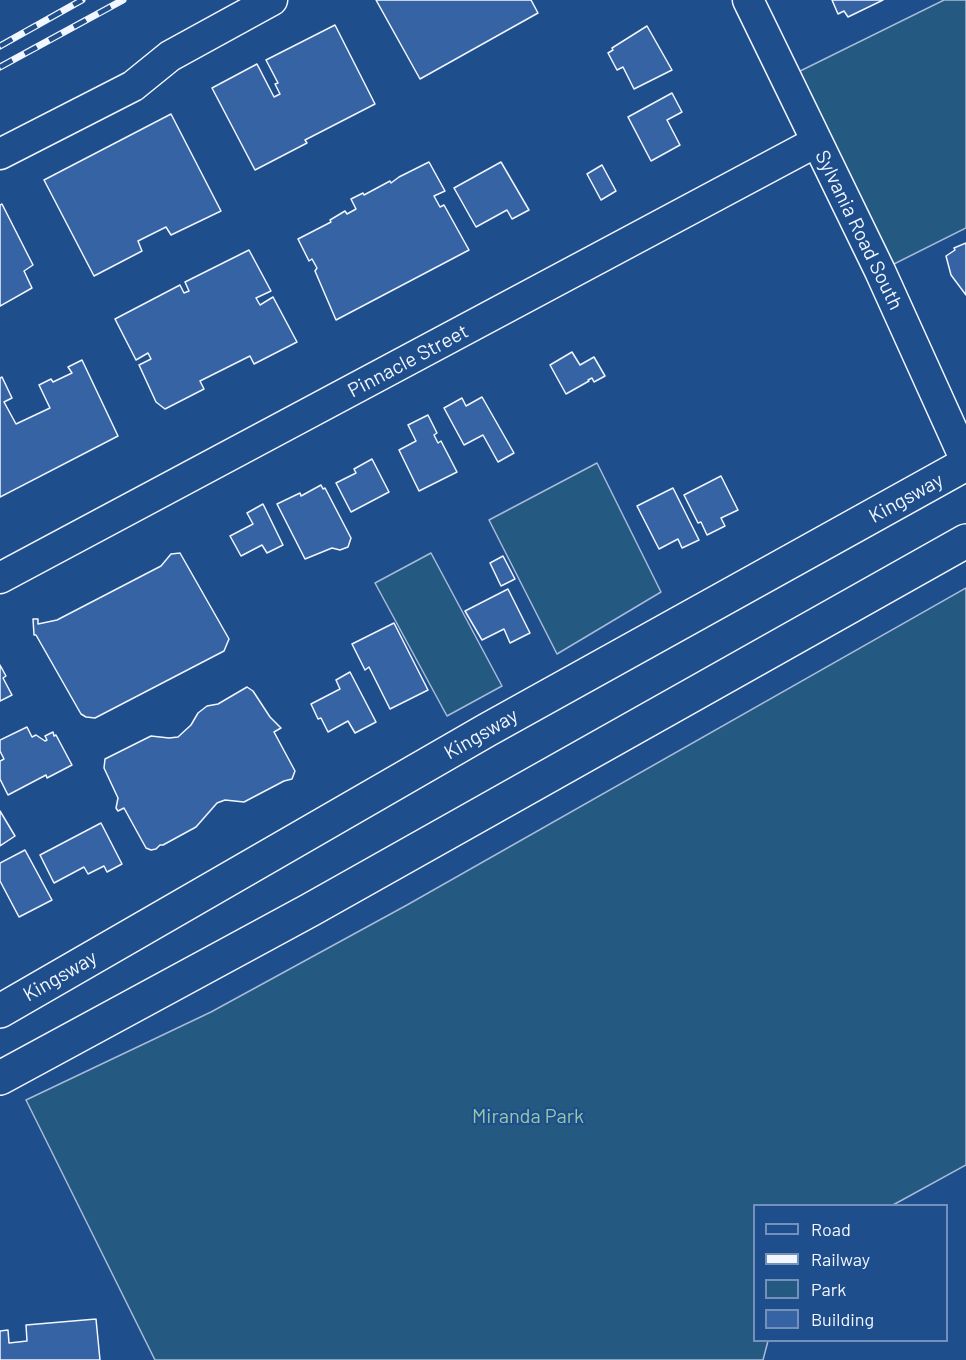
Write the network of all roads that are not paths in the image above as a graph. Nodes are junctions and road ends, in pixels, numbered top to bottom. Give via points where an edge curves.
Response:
1 (272, 0) edge
2 (748, 0) edge
3 (816, 142) junction
4 (0, 154) edge
5 (966, 463) edge
6 (966, 541) edge
7 (0, 579) edge
8 (0, 1011) edge
9 (0, 1078) edge

1 - 4 street via 170,56 133,86
2 - 3 street, Sylvania Road South
3 - 5 street, Sylvania Road South
3 - 7 street, Pinnacle Street
5 - 8 main road, Kingsway via 487,730
6 - 9 main road via 310,910

